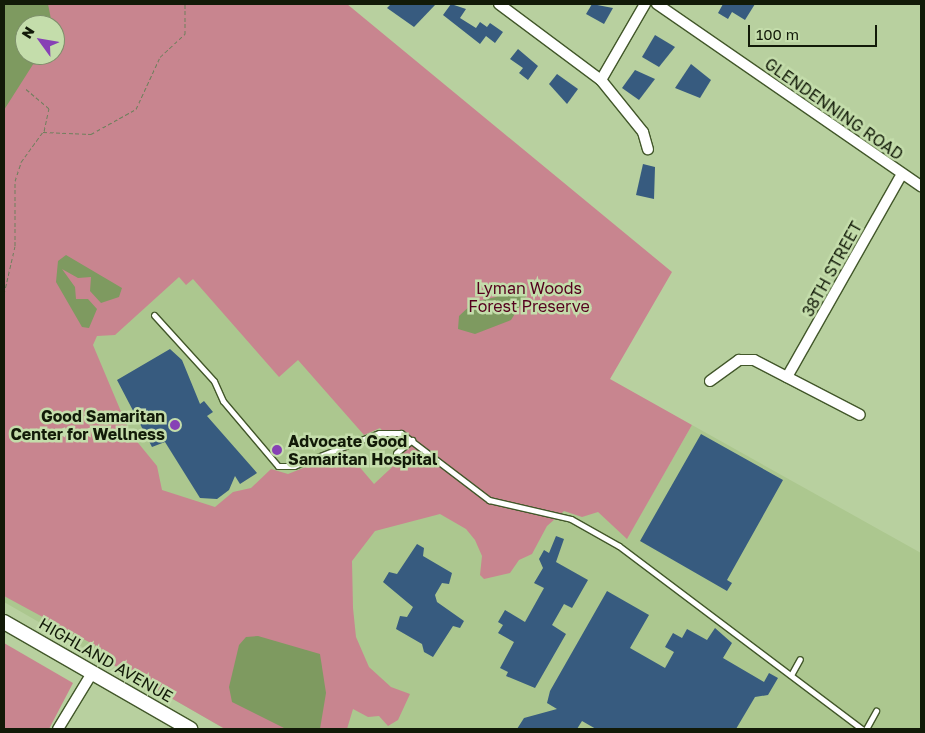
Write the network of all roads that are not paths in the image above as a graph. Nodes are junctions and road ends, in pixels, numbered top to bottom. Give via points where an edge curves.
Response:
1 (499, 4) edge
2 (645, 4) edge
3 (657, 4) edge
4 (601, 80) junction
5 (648, 149) dead end
6 (902, 174) junction
7 (921, 186) edge
8 (154, 315) dead end
9 (787, 377) junction
10 (710, 381) dead end
11 (860, 415) dead end
12 (412, 440) junction
13 (396, 454) dead end
14 (4, 622) edge
15 (800, 659) dead end
16 (92, 673) junction
17 (791, 676) junction
18 (876, 711) dead end
19 (58, 729) edge
20 (190, 729) edge
21 (864, 729) edge

1 - 4 street
2 - 4 street
3 - 6 street, GLENDENNING ROAD
4 - 5 street via 643,132
6 - 7 street, GLENDENNING ROAD
6 - 9 street, 38TH STREET
8 - 12 lane via 214,381 223,401 278,466 294,466 387,432
9 - 10 street via 746,359
9 - 11 street
12 - 13 lane
12 - 17 lane via 489,500 571,519 619,546
14 - 16 main road, HIGHLAND AVENUE
15 - 17 lane
16 - 19 street
16 - 20 main road, HIGHLAND AVENUE
17 - 21 lane
18 - 21 lane

